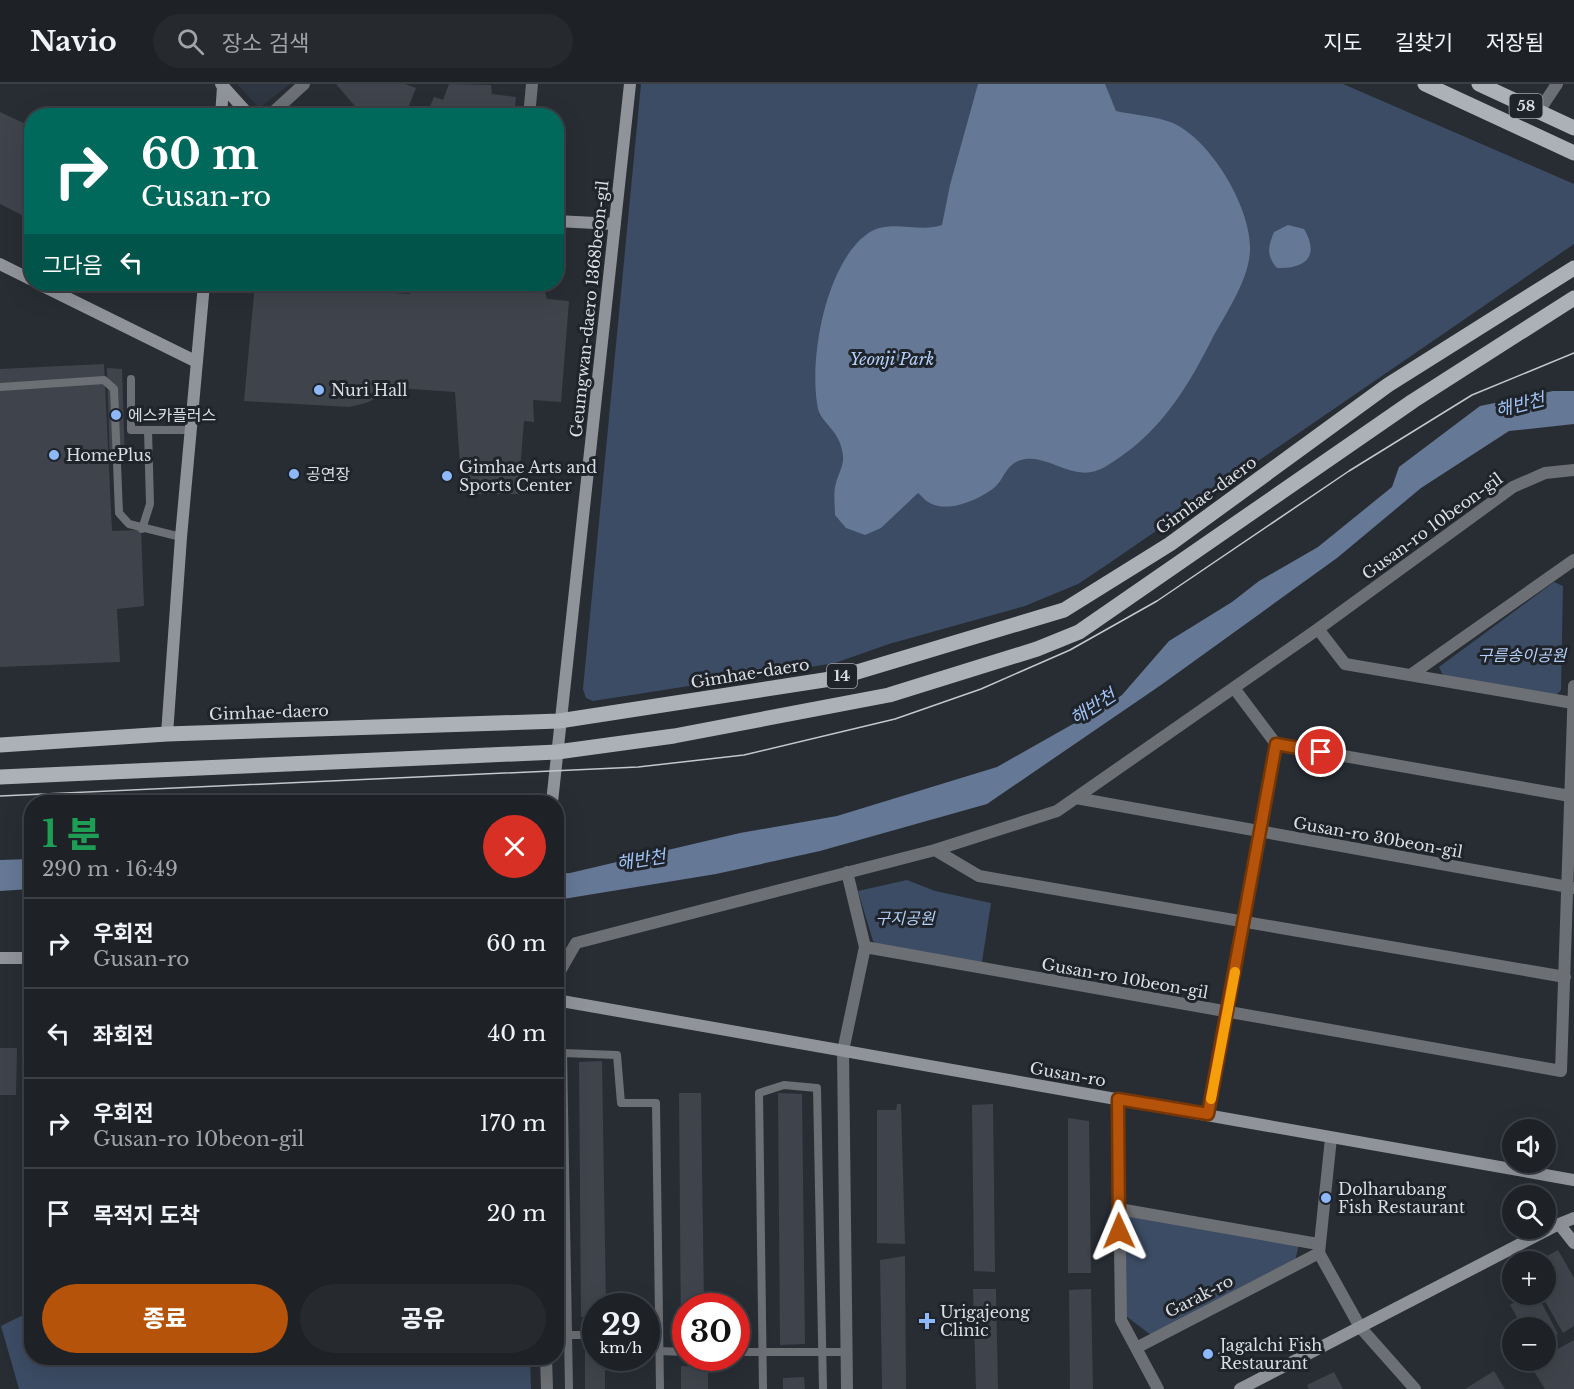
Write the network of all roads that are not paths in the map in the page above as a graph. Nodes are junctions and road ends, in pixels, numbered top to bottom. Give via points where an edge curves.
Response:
1 (304, 84) edge
2 (532, 84) edge
3 (630, 84) edge
4 (1425, 84) edge
5 (1479, 84) edge
6 (1557, 84) edge
7 (222, 85) edge
8 (221, 108) edge
9 (243, 108) edge
10 (278, 108) edge
11 (530, 108) edge
12 (1539, 111) junction
13 (1574, 128) edge
14 (1574, 153) edge
15 (564, 221) edge
16 (615, 224) junction
17 (0, 264) edge
18 (1574, 268) edge
19 (24, 276) edge
20 (53, 291) edge
21 (203, 291) edge
22 (1574, 298) edge
23 (197, 362) junction
24 (131, 379) dead end
25 (0, 387) edge
26 (147, 430) junction
27 (191, 430) junction
28 (1574, 470) edge
29 (142, 529) junction
30 (181, 537) junction
31 (1574, 560) edge
32 (1318, 629) junction
33 (1412, 674) junction
34 (1574, 686) edge
35 (1234, 688) junction
36 (1574, 703) edge
37 (559, 721) junction
38 (167, 734) junction
39 (1276, 744) junction
40 (0, 745) edge
41 (557, 752) junction
42 (0, 777) edge
43 (553, 795) edge
44 (1570, 796) junction
45 (1076, 798) junction
46 (1259, 832) junction
47 (935, 850) junction
48 (847, 872) junction
49 (1571, 888) edge
50 (1244, 922) junction
51 (865, 947) junction
52 (0, 958) edge
53 (24, 958) edge
54 (564, 964) edge
55 (1565, 977) junction
56 (564, 1001) edge
57 (1227, 1013) junction
58 (843, 1051) junction
59 (564, 1053) edge
60 (1118, 1099) junction
61 (564, 1109) edge
62 (1208, 1114) junction
63 (1331, 1138) junction
64 (1574, 1180) edge
65 (1119, 1209) junction
66 (1574, 1218) edge
67 (1558, 1224) junction
68 (1574, 1243) edge
69 (1319, 1249) junction
70 (658, 1293) edge
71 (1360, 1327) junction
72 (568, 1335) junction
73 (582, 1335) edge
74 (1136, 1348) junction
75 (823, 1352) junction
76 (846, 1352) junction
77 (750, 1353) edge
78 (762, 1353) junction
79 (546, 1365) edge
80 (660, 1371) edge
81 (547, 1389) edge
82 (569, 1389) edge
83 (660, 1389) edge
84 (763, 1389) edge
85 (823, 1389) edge
86 (847, 1389) edge
87 (1158, 1389) edge
88 (1240, 1389) edge
89 (1414, 1389) edge

1 - 10 street
2 - 11 street
3 - 16 street, Geumgwan-daero 1368beon-gil
4 - 14 main road
5 - 12 main road, 58
6 - 12 street
7 - 8 street
7 - 9 street
12 - 13 main road, 58
15 - 16 street
16 - 37 street, Geumgwan-daero 1368beon-gil
17 - 19 street
18 - 37 main road, Gimhae-daero / 14 via 1388,385 1170,544 1064,610 837,678
20 - 23 street
21 - 23 street
22 - 41 main road via 1413,401 1079,632 889,695 674,736
23 - 27 street
24 - 26 lane via 131,430
25 - 29 lane via 104,380 114,389 119,513 129,524
26 - 27 lane
26 - 29 lane via 150,504
27 - 30 street
28 - 32 street, Gusan-ro 10beon-gil via 1545,473 1513,487
29 - 30 lane
30 - 38 street
31 - 33 street
32 - 33 street via 1345,664
32 - 35 street, Gusan-ro 10beon-gil
33 - 36 street
34 - 36 street
35 - 39 street
35 - 45 street, Gusan-ro 10beon-gil
36 - 44 street
37 - 38 main road, Gimhae-daero / 14
37 - 41 street, Geumgwan-daero 1368beon-gil
38 - 40 main road, Gimhae-daero / 14
39 - 44 street
39 - 46 street
41 - 42 main road
41 - 43 street, Geumgwan-daero 1368beon-gil
44 - 49 street
45 - 46 street, Gusan-ro 30beon-gil
45 - 47 street, Gusan-ro 10beon-gil via 1057,811
46 - 49 street, Gusan-ro 30beon-gil
46 - 50 street
47 - 48 street, Gusan-ro 10beon-gil
47 - 50 street via 979,876
48 - 51 street
48 - 54 street, Gusan-ro 10beon-gil via 576,943
49 - 55 street
50 - 55 street
50 - 57 street
51 - 57 street, Gusan-ro 10beon-gil
51 - 58 street
52 - 53 street
55 - 57 street, Gusan-ro 10beon-gil via 1561,1071
56 - 58 street, Gusan-ro
57 - 62 street
58 - 60 street, Gusan-ro
58 - 76 street
59 - 70 lane via 617,1055 621,1103 656,1103
60 - 62 street, Gusan-ro
60 - 65 street
61 - 72 lane
62 - 63 street, Gusan-ro
63 - 64 street, Gusan-ro
63 - 69 street
65 - 69 street
65 - 74 street via 1121,1320
66 - 67 street
67 - 68 street
67 - 71 street
69 - 71 street
69 - 74 street, Garak-ro
71 - 88 street
71 - 89 street
72 - 73 lane
72 - 82 lane
74 - 87 street
75 - 76 lane
75 - 78 lane
75 - 78 lane via 817,1088 784,1085 759,1093
75 - 85 lane
76 - 86 street
77 - 78 lane
78 - 84 lane
79 - 81 street
80 - 83 lane

